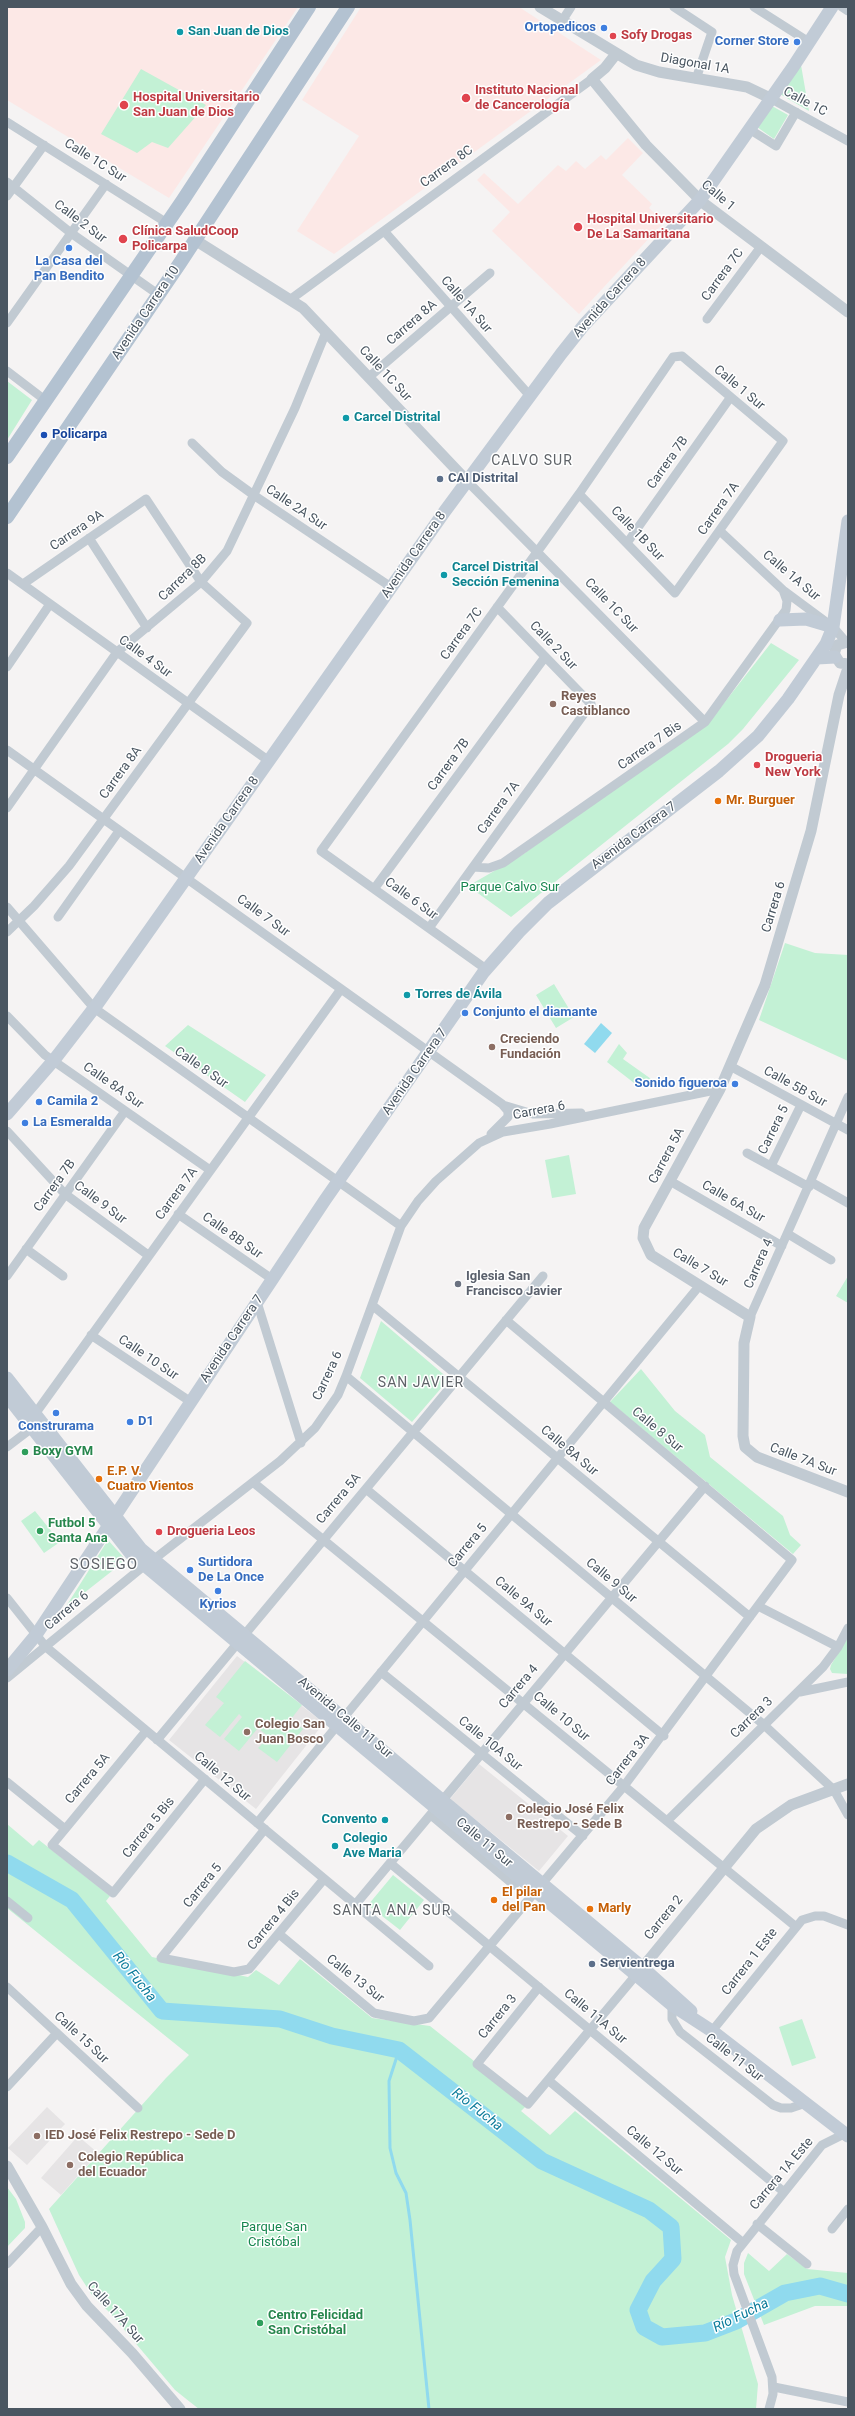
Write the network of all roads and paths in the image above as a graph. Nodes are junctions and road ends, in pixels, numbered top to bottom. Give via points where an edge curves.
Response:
1 (309, 7) edge
2 (348, 7) edge
3 (540, 7) edge
4 (570, 7) edge
5 (674, 7) edge
6 (754, 7) edge
7 (832, 7) edge
8 (842, 7) edge
9 (848, 11) edge
10 (562, 21) junction
11 (809, 42) junction
12 (616, 54) junction
13 (592, 79) junction
14 (696, 79) junction
15 (770, 98) junction
16 (796, 112) junction
17 (7, 122) edge
18 (749, 129) junction
19 (848, 141) edge
20 (44, 145) junction
21 (106, 184) junction
22 (10, 185) edge
23 (7, 196) edge
24 (700, 200) junction
25 (167, 223) junction
26 (384, 230) junction
27 (71, 233) junction
28 (195, 240) junction
29 (760, 248) junction
30 (490, 273) dead end
31 (131, 275) junction
32 (159, 294) junction
33 (290, 299) junction
34 (451, 307) junction
35 (848, 312) edge
36 (707, 319) dead end
37 (7, 323) edge
38 (326, 332) junction
39 (678, 356) joint
40 (7, 371) edge
41 (369, 377) junction
42 (530, 396) junction
43 (730, 398) junction
44 (45, 400) junction
45 (783, 441) joint
46 (192, 443) dead end
47 (7, 457) edge
48 (467, 481) junction
49 (579, 494) junction
50 (255, 496) junction
51 (7, 517) edge
52 (848, 521) edge
53 (720, 530) junction
54 (89, 538) junction
55 (627, 543) junction
56 (844, 546) junction
57 (538, 552) junction
58 (7, 573) edge
59 (201, 582) junction
60 (23, 584) junction
61 (391, 587) junction
62 (784, 590) junction
63 (848, 591) edge
64 (676, 593) joint
65 (50, 604) junction
66 (497, 607) junction
67 (780, 620) junction
68 (833, 627) junction
69 (147, 628) junction
70 (847, 642) edge
71 (117, 652) junction
72 (545, 657) junction
73 (817, 658) junction
74 (843, 663) edge
75 (7, 667) edge
76 (188, 703) junction
77 (591, 704) joint
78 (705, 722) junction
79 (7, 750) edge
80 (269, 761) junction
81 (34, 770) junction
82 (7, 808) edge
83 (103, 819) junction
84 (119, 831) junction
85 (321, 850) joint
86 (473, 867) junction
87 (186, 878) junction
88 (374, 889) junction
89 (7, 907) edge
90 (58, 917) dead end
91 (19, 921) junction
92 (429, 928) junction
93 (7, 932) edge
94 (486, 970) junction
95 (341, 989) junction
96 (94, 1008) junction
97 (7, 1016) edge
98 (429, 1052) junction
99 (54, 1060) junction
100 (730, 1066) junction
101 (720, 1089) junction
102 (848, 1097) edge
103 (502, 1104) junction
104 (801, 1105) junction
105 (125, 1111) junction
106 (7, 1114) edge
107 (533, 1114) junction
108 (598, 1114) junction
109 (248, 1117) junction
110 (550, 1124) junction
111 (837, 1124) junction
112 (848, 1130) edge
113 (7, 1131) edge
114 (487, 1138) junction
115 (747, 1153) dead end
116 (771, 1166) junction
117 (210, 1170) junction
118 (338, 1181) junction
119 (670, 1181) junction
120 (810, 1184) junction
121 (66, 1194) junction
122 (848, 1203) edge
123 (178, 1214) junction
124 (402, 1226) junction
125 (788, 1234) junction
126 (642, 1238) joint
127 (782, 1246) junction
128 (26, 1248) junction
129 (148, 1255) junction
130 (7, 1258) edge
131 (831, 1260) dead end
132 (15, 1264) junction
133 (7, 1276) edge
134 (63, 1276) dead end
135 (543, 1276) dead end
136 (272, 1279) junction
137 (700, 1285) junction
138 (257, 1302) junction
139 (372, 1305) junction
140 (750, 1317) junction
141 (506, 1320) junction
142 (91, 1335) junction
143 (346, 1376) junction
144 (459, 1377) junction
145 (7, 1378) edge
146 (7, 1396) edge
147 (191, 1402) junction
148 (604, 1402) junction
149 (36, 1421) junction
150 (413, 1432) junction
151 (301, 1443) junction
152 (7, 1447) edge
153 (748, 1451) joint
154 (558, 1458) junction
155 (254, 1483) junction
156 (704, 1486) junction
157 (366, 1489) junction
158 (848, 1492) edge
159 (511, 1514) junction
160 (111, 1521) junction
161 (324, 1540) junction
162 (658, 1542) junction
163 (792, 1560) joint
164 (149, 1562) junction
165 (465, 1571) junction
166 (7, 1598) edge
167 (611, 1599) junction
168 (758, 1606) junction
169 (750, 1617) junction
170 (424, 1620) junction
171 (848, 1628) edge
172 (36, 1635) junction
173 (241, 1639) junction
174 (46, 1647) junction
175 (838, 1647) junction
176 (565, 1654) junction
177 (7, 1670) edge
178 (381, 1672) junction
179 (7, 1678) edge
180 (706, 1678) junction
181 (848, 1682) edge
182 (796, 1693) junction
183 (524, 1703) junction
184 (340, 1722) junction
185 (763, 1724) junction
186 (146, 1731) junction
187 (664, 1736) junction
188 (157, 1740) junction
189 (482, 1754) junction
190 (205, 1780) junction
191 (7, 1782) edge
192 (848, 1784) edge
193 (624, 1786) junction
194 (834, 1790) junction
195 (436, 1808) junction
196 (848, 1815) edge
197 (667, 1821) junction
198 (257, 1823) junction
199 (65, 1829) junction
200 (265, 1829) junction
201 (582, 1836) junction
202 (52, 1845) joint
203 (390, 1863) junction
204 (723, 1867) junction
205 (324, 1879) junction
206 (539, 1888) junction
207 (7, 1901) edge
208 (356, 1905) junction
209 (28, 1918) dead end
210 (848, 1925) edge
211 (795, 1926) junction
212 (279, 1934) junction
213 (490, 1946) junction
214 (429, 1966) dead end
215 (639, 1971) junction
216 (240, 1973) joint
217 (7, 1987) edge
218 (539, 1988) junction
219 (672, 2005) junction
220 (424, 2021) joint
221 (590, 2030) junction
222 (712, 2031) junction
223 (57, 2032) junction
224 (548, 2080) junction
225 (7, 2087) edge
226 (784, 2087) junction
227 (528, 2104) joint
228 (800, 2104) junction
229 (138, 2108) dead end
230 (845, 2137) edge
231 (7, 2166) edge
232 (784, 2192) junction
233 (848, 2210) edge
234 (757, 2224) junction
235 (42, 2227) junction
236 (832, 2229) dead end
237 (742, 2242) junction
238 (7, 2264) edge
239 (807, 2264) dead end
240 (774, 2387) junction
241 (848, 2402) edge
242 (180, 2409) edge
243 (769, 2409) edge

1 - 25 main road
2 - 28 main road, Avenida Carrera 10
3 - 10 street
4 - 10 street
5 - 14 street via 712,32
6 - 11 street
7 - 11 main road, Avenida Carrera 8
8 - 9 street
10 - 12 street
11 - 15 main road, Avenida Carrera 8
12 - 13 street, Carrera 8C
12 - 14 street, Diagonal 1A via 647,68
13 - 24 street, Calle 1 via 646,145
13 - 26 street, Carrera 8C
14 - 15 street, Diagonal 1A via 752,88
15 - 16 street, Calle 1C
15 - 18 main road, Avenida Carrera 8
16 - 18 street via 776,146
16 - 19 street, Calle 1C
17 - 20 street, Calle 1C Sur
18 - 24 main road, Avenida Carrera 8
20 - 21 street, Calle 1C Sur
20 - 22 street
21 - 25 street, Calle 1C Sur
21 - 27 street
22 - 23 street
22 - 27 street, Calle 2 Sur
24 - 29 street, Calle 1
24 - 42 main road, Avenida Carrera 8 via 584,325
25 - 31 main road
26 - 33 street, Carrera 8C
26 - 34 street, Calle 1A Sur
27 - 31 street, Calle 2 Sur
27 - 37 street
28 - 32 main road, Avenida Carrera 10
28 - 33 street, Calle 1C Sur
29 - 35 street, Calle 1
29 - 36 street, Carrera 7C
30 - 34 street, Carrera 8A
31 - 32 street, Calle 2 Sur
31 - 44 main road
32 - 51 main road, Avenida Carrera 10
33 - 38 street, Calle 1C Sur via 303,308
34 - 41 street, Carrera 8A
34 - 42 street, Calle 1A Sur
38 - 41 street, Calle 1C Sur
38 - 50 street, Carrera 8B via 296,408
39 - 43 street, Calle 1 Sur via 682,356
39 - 49 street, Carrera 7C via 673,357
40 - 44 street
41 - 48 street, Calle 1C Sur
42 - 48 main road, Avenida Carrera 8
43 - 45 street, Calle 1 Sur
43 - 55 street, Carrera 7B
44 - 47 main road
45 - 53 street, Carrera 7A
46 - 50 street, Calle 2A Sur via 222,472
48 - 57 street, Calle 1C Sur
48 - 61 main road, Avenida Carrera 8
49 - 55 street, Calle 1B Sur
49 - 57 street, Carrera 7C
50 - 59 street, Carrera 8B via 227,551
50 - 61 street, Calle 2A Sur
52 - 56 main road, Avenida Carrera 7
53 - 62 street, Calle 1A Sur
53 - 64 street, Carrera 7A
54 - 59 street, Carrera 9A via 146,499
54 - 60 street, Carrera 9A
54 - 69 street
55 - 64 street, Calle 1B Sur
56 - 63 main road
56 - 68 main road, Avenida Carrera 7
57 - 66 street, Carrera 7C
57 - 78 street, Calle 1C Sur
58 - 60 street, Calle 4 Sur
59 - 69 street, Carrera 8B
59 - 76 street, Carrera 8A via 247,623
60 - 65 street, Calle 4 Sur
61 - 80 main road, Avenida Carrera 8
62 - 67 street, Carrera 7 Bis via 787,606
62 - 68 street, Calle 1A Sur
65 - 71 street, Calle 4 Sur
65 - 75 street
66 - 72 street, Calle 2 Sur
66 - 85 street, Carrera 7C
67 - 68 main road via 806,619
67 - 78 street, Carrera 7 Bis
68 - 70 street, Calle 1A Sur
68 - 73 main road, Avenida Carrera 7
69 - 71 street, Carrera 8B
70 - 74 street, Carrera 6 via 840,643 835,648
71 - 76 street, Calle 4 Sur
71 - 81 street, Carrera 8B
72 - 77 street, Calle 2 Sur
72 - 88 street, Carrera 7B
73 - 74 main road
73 - 94 main road, Avenida Carrera 7 via 773,719 739,754 548,903 518,932
74 - 100 street, Carrera 6 via 843,681 811,832 764,985
76 - 80 street, Calle 4 Sur
76 - 83 street, Carrera 8A
77 - 86 street, Carrera 7A
78 - 86 street, Carrera 7 Bis via 503,863 488,868
79 - 81 street, Calle 7 Sur
80 - 87 main road, Avenida Carrera 8
81 - 82 street, Carrera 8B
81 - 83 street, Calle 7 Sur
83 - 84 street, Calle 7 Sur
83 - 91 street, Carrera 8A via 47,892
84 - 87 street, Calle 7 Sur
84 - 90 street
85 - 88 street, Calle 6 Sur
86 - 92 street, Carrera 7A
87 - 95 street, Calle 7 Sur
87 - 96 main road, Avenida Carrera 8
88 - 92 street, Calle 6 Sur
89 - 91 street, Calle 8 Sur
91 - 93 street, Carrera 8A
91 - 96 street, Calle 8 Sur
92 - 94 street, Calle 6 Sur
94 - 98 main road, Avenida Carrera 7
95 - 98 street, Calle 7 Sur
95 - 109 street, Carrera 7A
96 - 99 main road, Avenida Carrera 8
96 - 109 street, Calle 8 Sur
97 - 99 street, Calle 8A Sur via 40,1050
98 - 103 street, Calle 7 Sur
98 - 118 main road, Avenida Carrera 7
99 - 105 street, Calle 8A Sur
99 - 106 main road, Avenida Carrera 8
100 - 101 street, Carrera 6
100 - 104 street, Calle 5B Sur
101 - 108 street, Carrera 6
101 - 119 street, Carrera 5A
102 - 111 street, Carrera 4
103 - 107 street, Calle 7 Sur
103 - 114 street via 508,1111 508,1117
104 - 111 street, Calle 5B Sur
104 - 116 street, Carrera 5
105 - 117 street, Calle 8A Sur
105 - 121 street, Carrera 7B
107 - 108 street, Calle 7 Sur
107 - 110 street, Calle 7 Sur
108 - 110 street, Carrera 6
109 - 117 street, Carrera 7A
109 - 118 street, Calle 8 Sur
110 - 114 street, Carrera 6 via 503,1132
111 - 112 street, Calle 5B Sur
111 - 120 street, Carrera 4
113 - 121 street, Calle 9 Sur
114 - 124 street, Carrera 6 via 436,1181 418,1200
115 - 116 street
116 - 120 street
117 - 123 street, Carrera 7A
118 - 124 street, Calle 8 Sur
118 - 136 main road, Avenida Carrera 7
119 - 126 street, Carrera 5A via 644,1228
119 - 127 street, Calle 6A Sur
120 - 122 street
120 - 125 street, Carrera 4
121 - 128 street, Carrera 7B
121 - 129 street, Calle 9 Sur
123 - 129 street, Carrera 7A
123 - 136 street, Calle 8B Sur
124 - 139 street, Carrera 6
125 - 127 street, Carrera 4
125 - 131 street
126 - 137 street, Calle 7 Sur via 651,1255
127 - 140 street, Carrera 4
128 - 132 street, Carrera 7B
128 - 134 street
129 - 142 street, Carrera 7A
130 - 132 street
132 - 133 street, Carrera 7B
135 - 141 street, Carrera 5A
136 - 138 main road, Avenida Carrera 7
137 - 140 street, Calle 7 Sur
137 - 148 street, Carrera 5
138 - 147 main road, Avenida Carrera 7
138 - 151 street
139 - 143 street, Carrera 6
139 - 144 street, Calle 8A Sur
140 - 153 street, Carrera 4 via 744,1349 743,1436
141 - 144 street, Carrera 5A
141 - 148 street, Calle 8 Sur
142 - 147 street, Calle 10 Sur
142 - 149 street, Carrera 7A
143 - 150 street, Calle 9 Sur
143 - 151 street, Carrera 6 via 327,1412
144 - 150 street, Carrera 5A
144 - 154 street, Calle 8A Sur
145 - 149 main road, Avenida Calle 11 Sur
146 - 149 main road, Avenida Calle 11 Sur
147 - 160 main road, Avenida Carrera 7
148 - 154 street, Carrera 5
148 - 156 street, Calle 8 Sur
149 - 152 street, Carrera 7A
149 - 160 main road, Avenida Calle 11 Sur
150 - 157 street, Carrera 5A
150 - 159 street, Calle 9 Sur
151 - 155 street, Carrera 6
153 - 158 street, Calle 7A Sur via 757,1457
154 - 159 street, Carrera 5
154 - 162 street, Calle 8A Sur
155 - 161 street, Calle 10 Sur
155 - 164 street, Carrera 6
156 - 162 street, Carrera 4
156 - 163 street, Calle 8 Sur
157 - 161 street, Carrera 5A
157 - 165 street, Calle 9A Sur
159 - 165 street, Carrera 5
159 - 167 street, Calle 9 Sur
160 - 164 main road, Avenida Calle 11 Sur via 136,1544
160 - 172 main road, Avenida Carrera 7
161 - 170 street, Calle 10 Sur
161 - 173 street, Carrera 5A
162 - 167 street, Carrera 4
162 - 169 street, Calle 8A Sur
163 - 168 street, Carrera 3A
164 - 173 main road, Avenida Calle 11 Sur
164 - 174 street, Carrera 6
165 - 170 street, Carrera 5
165 - 176 street, Calle 9A Sur
166 - 172 street, Calle 12 Sur
167 - 176 street, Carrera 4
167 - 180 street, Calle 9 Sur
168 - 169 street, Carrera 3A
168 - 175 street
169 - 180 street, Carrera 3A
170 - 178 street, Carrera 5
170 - 183 street, Calle 10 Sur
171 - 175 street, Carrera 3
172 - 174 street, Calle 12 Sur
172 - 177 main road, Avenida Carrera 7
173 - 184 main road, Avenida Calle 11 Sur
173 - 188 street, Carrera 5A
174 - 179 street, Carrera 6
174 - 186 street, Calle 12 Sur
175 - 182 street, Carrera 3 via 823,1667
176 - 183 street, Carrera 4
176 - 187 street, Calle 9A Sur
178 - 184 street, Carrera 5
178 - 189 street, Calle 10A Sur
180 - 185 street, Calle 9 Sur
180 - 187 street, Carrera 3A
181 - 182 street
182 - 185 street, Carrera 3
183 - 189 street, Carrera 4
183 - 193 street, Calle 10 Sur
184 - 195 main road, Avenida Calle 11 Sur
184 - 198 street, Carrera 5
185 - 194 street, Calle 9 Sur
185 - 197 street, Carrera 3
186 - 188 street, Calle 12 Sur
186 - 199 street, Carrera 5A
187 - 193 street, Carrera 3A
188 - 190 street, Calle 12 Sur
189 - 195 street, Carrera 4
189 - 201 street, Calle 10A Sur
190 - 198 street, Calle 12 Sur
190 - 202 street, Carrera 5 Bis via 113,1893
191 - 199 street
192 - 194 street, Carrera 2
193 - 197 street, Calle 10 Sur
193 - 201 street, Carrera 3A
194 - 196 street, Calle 9 Sur
194 - 204 street, Carrera 2 via 802,1800 766,1821
195 - 203 street, Carrera 4
195 - 206 main road, Avenida Calle 11 Sur
195 - 206 main road, Avenida Calle 11 Sur via 520,1879
197 - 204 street, Calle 10 Sur
198 - 200 street, Calle 12 Sur
199 - 202 street, Carrera 5A
200 - 205 street, Calle 12 Sur
200 - 216 street, Carrera 5 via 161,1958
201 - 206 street, Carrera 3A
203 - 208 street, Carrera 4
203 - 213 street, Calle 11A Sur
204 - 211 street, Calle 10 Sur
204 - 215 street, Carrera 2
205 - 208 street, Calle 12 Sur
205 - 212 street, Carrera 4 Bis
206 - 213 street, Carrera 3A
206 - 215 main road, Avenida Calle 11 Sur
207 - 209 street
208 - 214 street, Calle 12 Sur
210 - 211 street, Carrera 1 Este via 835,1919 815,1916 802,1920
211 - 222 street, Carrera 1 Este
212 - 216 street, Carrera 4 Bis via 250,1970
212 - 220 street, Calle 13 Sur via 374,2013
213 - 218 street, Calle 11A Sur
213 - 220 street, Carrera 3A
215 - 219 main road, Avenida Calle 11 Sur
215 - 221 street, Carrera 2
215 - 222 main road, Avenida Calle 11 Sur via 678,1997
217 - 223 street, Calle 15 Sur
218 - 221 street, Calle 11A Sur
218 - 227 street, Carrera 3 via 477,2064
219 - 222 main road, Avenida Calle 11 Sur
219 - 228 street, Calle 11 Sur via 672,2019 680,2032 773,2105 791,2108
221 - 224 street, Carrera 2
221 - 232 street, Calle 11A Sur
222 - 226 main road, Avenida Calle 11 Sur
223 - 225 street
223 - 229 street, Calle 15 Sur
224 - 227 street, Carrera 2
224 - 237 street, Calle 12 Sur
226 - 228 main road, Avenida Calle 11 Sur
226 - 230 main road, Avenida Calle 11 Sur via 814,2108
228 - 230 main road, Avenida Calle 11 Sur
230 - 232 street, Carrera 1A Este via 822,2145
231 - 235 street, Calle 17A Sur
232 - 234 street, Carrera 1A Este
233 - 236 street
234 - 237 street, Carrera 1A Este
234 - 239 street
235 - 238 street
235 - 242 street, Calle 17A Sur via 64,2273 79,2296
237 - 240 street, Carrera 1A Este via 733,2265 734,2274
240 - 241 street
240 - 243 street

